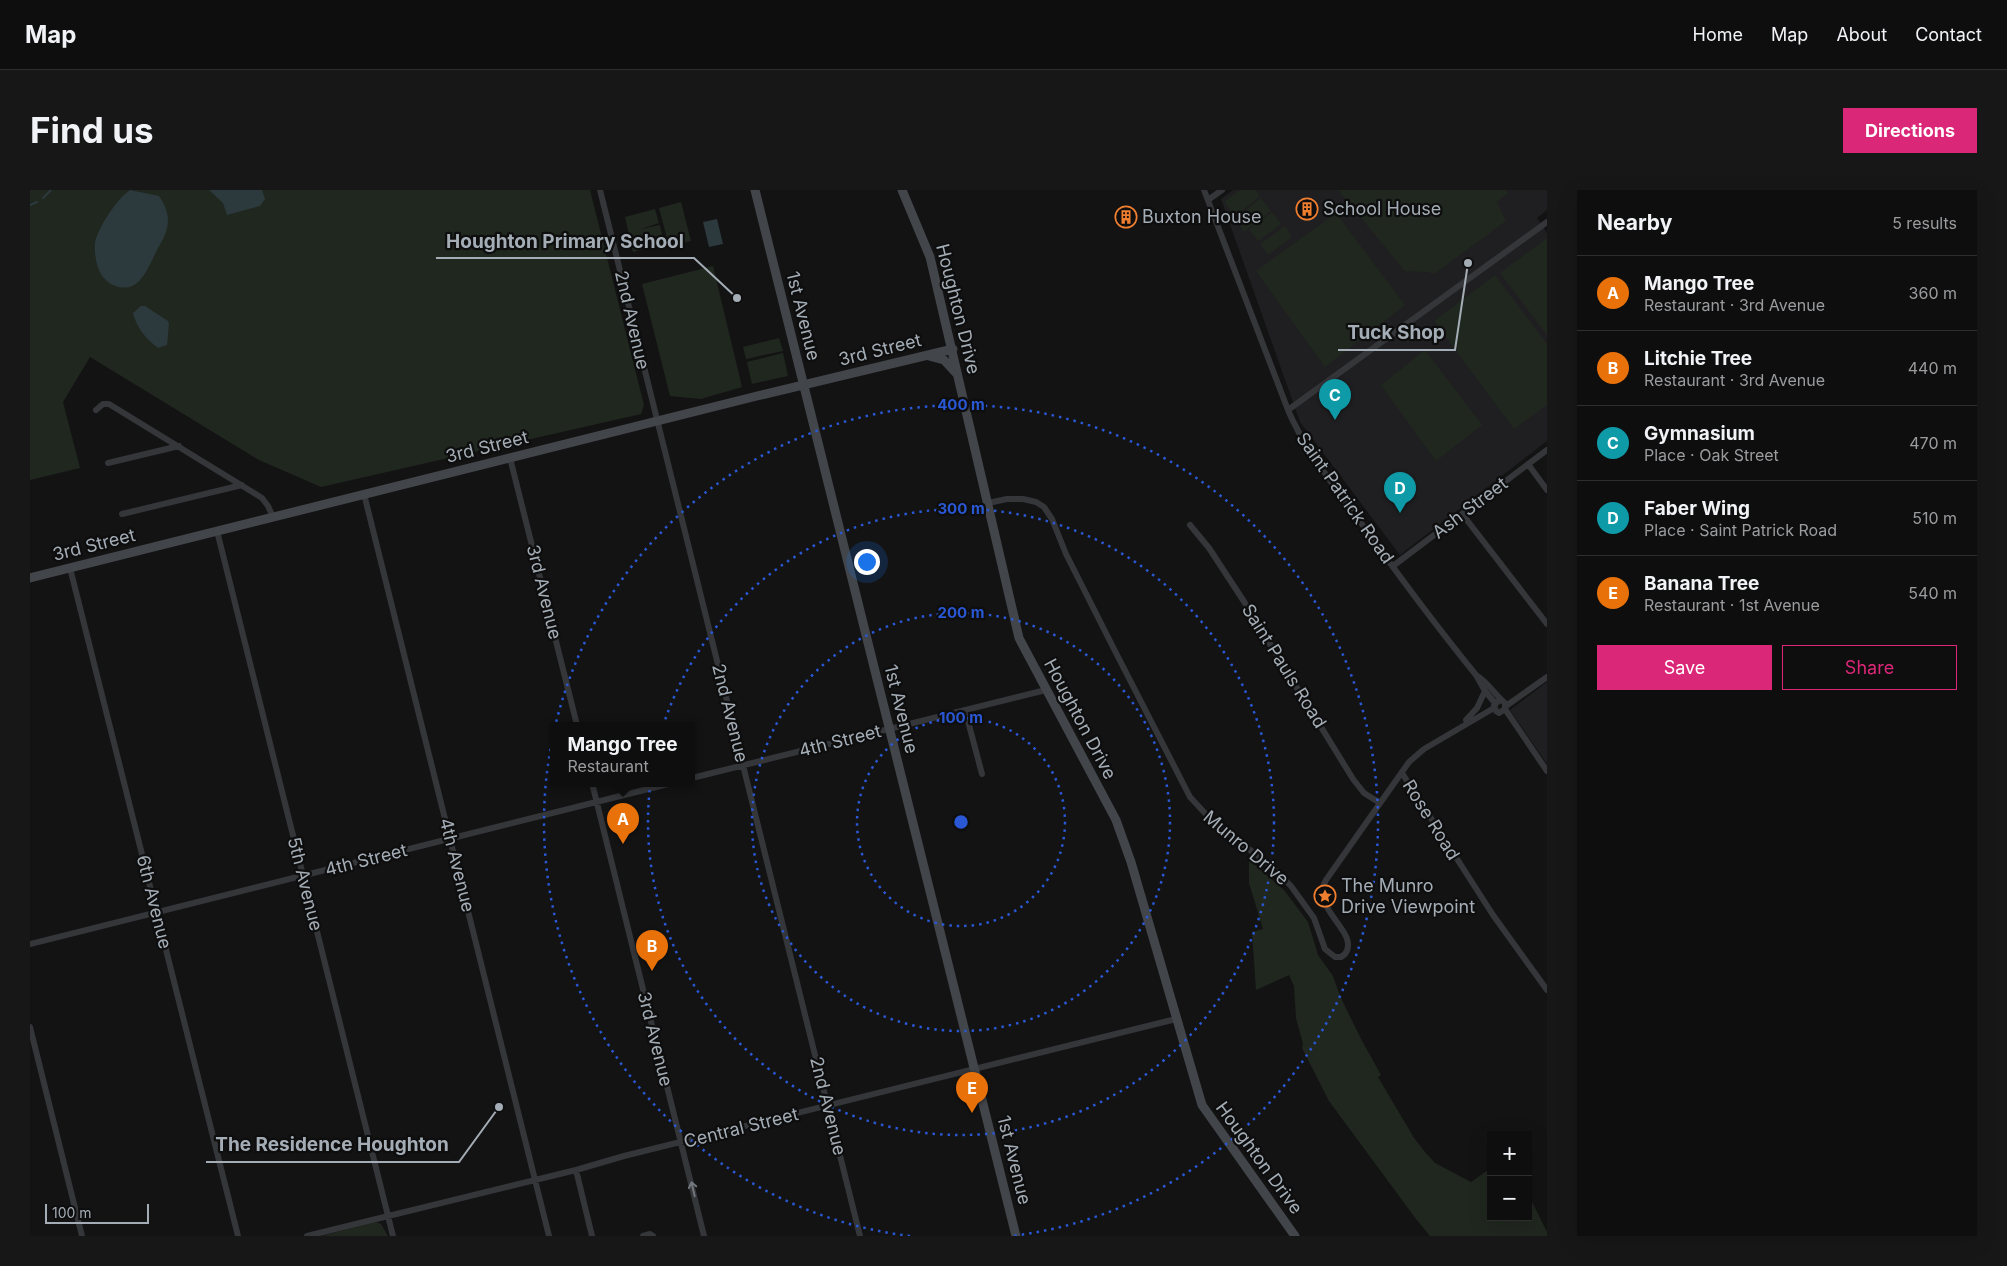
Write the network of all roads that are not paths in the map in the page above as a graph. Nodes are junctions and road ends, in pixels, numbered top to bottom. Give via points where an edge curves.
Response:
1 (600, 190) edge
2 (755, 190) edge
3 (902, 190) edge
4 (1204, 190) edge
5 (1222, 190) edge
6 (1208, 200) junction
7 (1547, 222) edge
8 (953, 350) junction
9 (924, 356) junction
10 (959, 376) junction
11 (804, 385) junction
12 (96, 410) dead end
13 (1288, 410) junction
14 (657, 422) junction
15 (179, 446) junction
16 (1547, 450) edge
17 (510, 458) junction
18 (108, 463) dead end
19 (1528, 464) junction
20 (242, 485) junction
21 (1547, 490) edge
22 (364, 494) junction
23 (988, 503) junction
24 (122, 514) dead end
25 (1463, 515) junction
26 (273, 517) junction
27 (1190, 525) dead end
28 (217, 531) junction
29 (1393, 566) junction
30 (70, 568) junction
31 (30, 578) edge
32 (1547, 624) edge
33 (1476, 675) junction
34 (1547, 677) edge
35 (1046, 690) junction
36 (1485, 691) junction
37 (1500, 706) junction
38 (965, 710) junction
39 (576, 722) edge
40 (889, 728) junction
41 (1456, 730) junction
42 (742, 766) junction
43 (1547, 771) edge
44 (1402, 773) junction
45 (982, 774) dead end
46 (695, 777) edge
47 (593, 787) edge
48 (655, 787) edge
49 (596, 801) junction
50 (1380, 803) junction
51 (450, 839) junction
52 (303, 875) junction
53 (157, 912) junction
54 (30, 944) edge
55 (1547, 990) edge
56 (1176, 1019) junction
57 (30, 1027) edge
58 (974, 1070) junction
59 (828, 1106) junction
60 (682, 1142) junction
61 (576, 1170) junction
62 (535, 1179) junction
63 (388, 1216) junction
64 (82, 1236) edge
65 (238, 1236) edge
66 (306, 1236) edge
67 (393, 1236) edge
68 (549, 1236) edge
69 (592, 1236) edge
70 (643, 1236) edge
71 (653, 1236) edge
72 (704, 1236) edge
73 (860, 1236) edge
74 (1016, 1236) edge
75 (1295, 1236) edge

1 - 14 street, 2nd Avenue
2 - 11 street, 1st Avenue
3 - 8 street, Houghton Drive via 930,257
4 - 6 street, Saint Patrick Road
5 - 6 street
6 - 13 street, Saint Patrick Road
7 - 13 street
8 - 9 street, 3rd Street
8 - 10 street, Houghton Drive
9 - 10 street via 944,360
9 - 11 street, 3rd Street
10 - 23 street, Houghton Drive
11 - 14 street, 3rd Street
11 - 40 street, 1st Avenue
12 - 15 street via 103,404 109,404
13 - 29 street, Saint Patrick Road via 1307,447
14 - 17 street, 3rd Street
14 - 42 street, 2nd Avenue
15 - 18 street
15 - 20 street
16 - 19 street, Ash Street
17 - 22 street, 3rd Street
17 - 39 street, 3rd Avenue
19 - 21 street
19 - 25 street, Ash Street
20 - 24 street
20 - 26 street via 265,500
22 - 26 street, 3rd Street
22 - 51 street, 4th Avenue
23 - 35 street, Houghton Drive via 1019,638
23 - 50 street, Munro Drive via 1023,499 1044,507 1190,797 1214,823 1270,865 1291,886 1311,913 1325,949 1335,957 1346,954 1348,946 1345,935 1325,904 1324,884
25 - 29 street, Ash Street
25 - 32 street
26 - 28 street, 3rd Street
27 - 50 street, Saint Pauls Road via 1243,600 1353,779 1360,789
28 - 30 street, 3rd Street
28 - 52 street, 5th Avenue
29 - 33 street, Saint Patrick Road
30 - 31 street, 3rd Street
30 - 53 street, 6th Avenue
33 - 36 street, Saint Patrick Road
33 - 37 street, Saint Patrick Road
34 - 37 street
35 - 38 street, 4th Street
35 - 56 street, Houghton Drive via 1118,825
36 - 37 street, Saint Patrick Road
36 - 41 street via 1477,708
37 - 41 street
37 - 43 street, Saint Patrick Road
38 - 40 street, 4th Street
38 - 45 street
40 - 42 street, 4th Street
40 - 58 street, 1st Avenue
41 - 44 street, Munro Drive via 1424,749
42 - 46 street, 4th Street
42 - 59 street, 2nd Avenue
44 - 50 street, Munro Drive
44 - 55 street, Rose Road via 1493,915
47 - 49 street, 3rd Avenue
48 - 49 street, 4th Street
49 - 51 street, 4th Street
49 - 60 street, 3rd Avenue
51 - 52 street, 4th Street
51 - 62 street, 4th Avenue
52 - 53 street, 4th Street
52 - 63 street, 5th Avenue
53 - 54 street, 4th Street
53 - 65 street, 6th Avenue
56 - 58 street, Central Street
56 - 75 street, Houghton Drive via 1204,1110
57 - 64 street
58 - 59 street, Central Street
58 - 74 street, 1st Avenue
59 - 60 street, Central Street
59 - 73 street, 2nd Avenue
60 - 61 street, Central Street
72 -> 60 street, 3rd Avenue
61 - 62 street, Central Street
61 - 69 street
62 - 63 street, Central Street
62 - 68 street, 4th Avenue
63 - 66 street, Central Street
63 - 67 street, 5th Avenue
70 - 71 street

